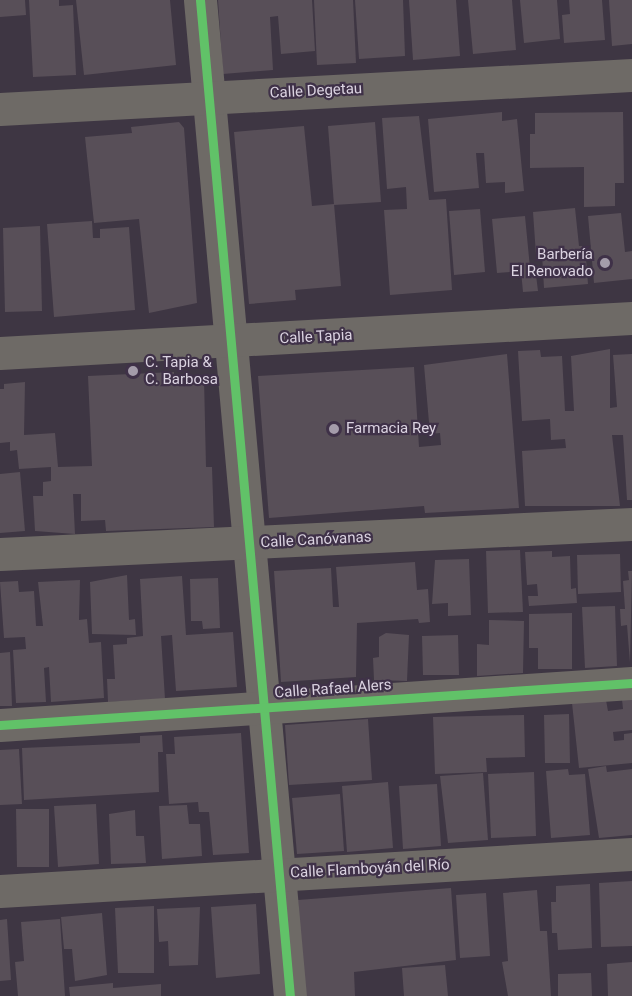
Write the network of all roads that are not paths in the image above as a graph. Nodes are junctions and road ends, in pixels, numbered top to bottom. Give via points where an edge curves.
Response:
1 (200, 0) edge
2 (632, 75) edge
3 (210, 96) junction
4 (0, 108) edge
5 (632, 318) edge
6 (230, 342) junction
7 (0, 352) edge
8 (632, 524) edge
9 (249, 543) junction
10 (0, 554) edge
11 (632, 682) edge
12 (263, 710) junction
13 (0, 725) edge
14 (632, 854) edge
15 (279, 874) junction
16 (0, 891) edge
17 (290, 996) edge

1 - 3 street
2 - 3 street, Calle Degetau
3 - 4 street, Calle Degetau
3 - 6 street
5 - 6 street, Calle Tapia
6 - 7 street, Calle Tapia
6 - 9 street
8 - 9 street, Calle Canóvanas
9 - 10 street, Calle Canóvanas
9 - 12 street
11 - 12 street, Calle Rafael Alers
12 - 13 street, Calle Rafael Alers
12 - 15 street
14 - 15 street, Calle Flamboyán del Río
15 - 16 street, Calle Flamboyán del Río
15 - 17 street

